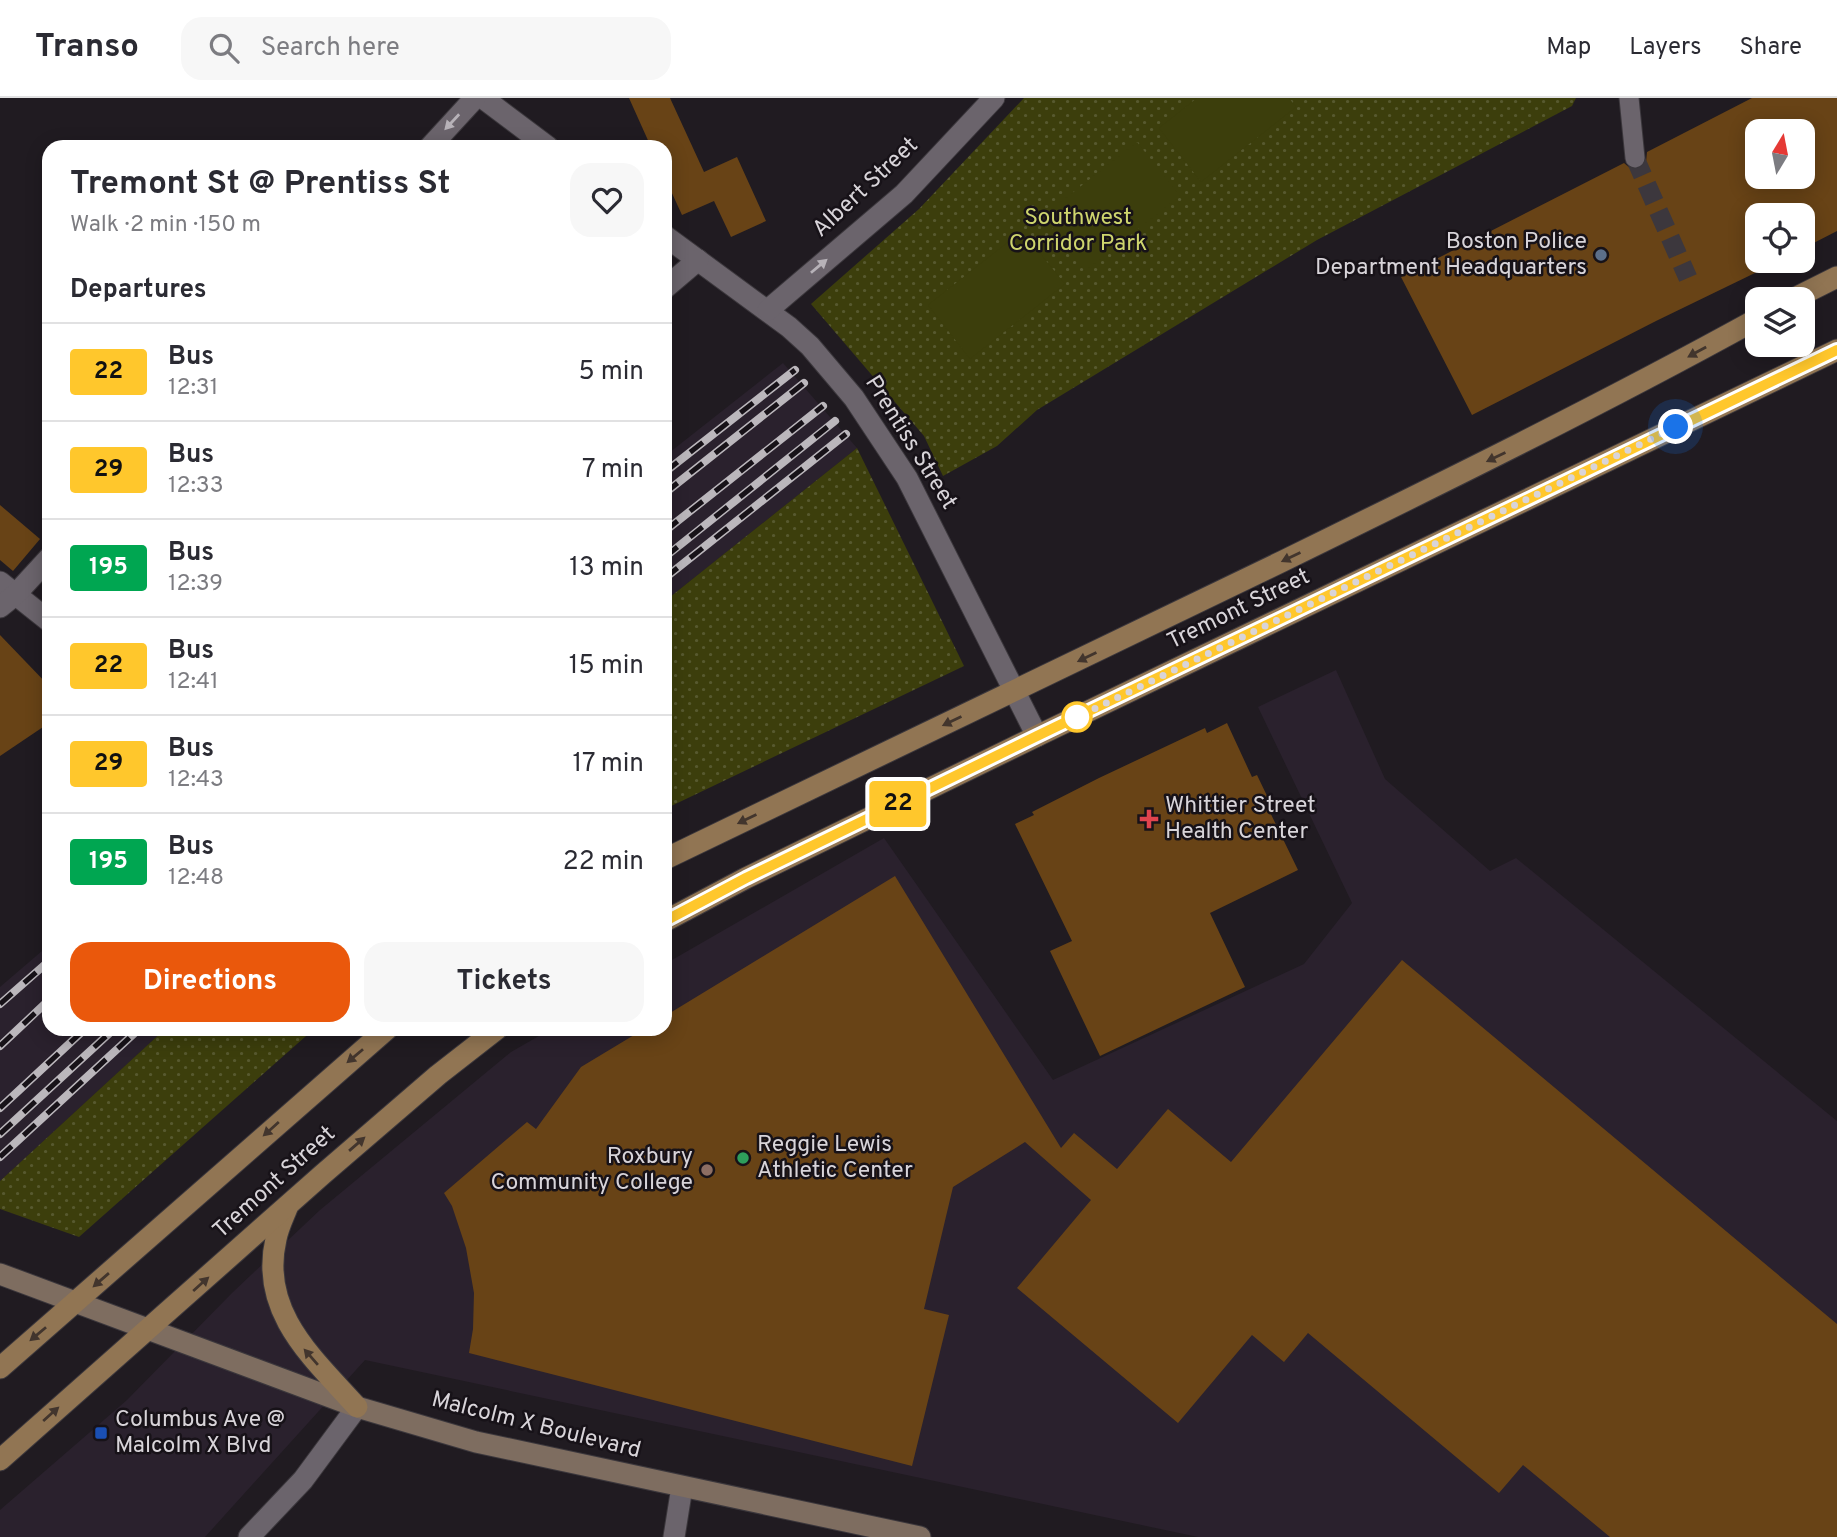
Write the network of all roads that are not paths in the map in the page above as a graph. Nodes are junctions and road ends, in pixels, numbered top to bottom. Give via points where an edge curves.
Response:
1 (475, 98) edge
2 (483, 98) edge
3 (994, 98) edge
4 (1629, 98) edge
5 (436, 140) edge
6 (539, 140) edge
7 (1635, 158) tunnel mouth
8 (672, 241) edge
9 (698, 260) junction
10 (1837, 277) edge
11 (672, 282) edge
12 (1815, 288) edge
13 (768, 310) junction
14 (1745, 325) edge
15 (1837, 350) edge
16 (42, 564) edge
17 (5, 595) edge
18 (42, 617) edge
19 (1014, 692) junction
20 (1037, 736) junction
21 (672, 856) edge
22 (672, 917) edge
23 (379, 1036) edge
24 (488, 1036) edge
25 (287, 1206) junction
26 (0, 1274) edge
27 (76, 1302) junction
28 (150, 1329) junction
29 (0, 1368) edge
30 (357, 1407) junction
31 (0, 1460) edge
32 (682, 1488) junction
33 (249, 1537) edge
34 (674, 1537) edge
35 (920, 1537) edge

1 -> 5 street
2 - 6 street
13 -> 3 street, Albert Street via 904,194
4 - 7 street
8 - 9 street, Prentiss Street
9 - 11 street
9 - 13 street, Prentiss Street
10 - 12 main road
13 - 19 street, Prentiss Street via 836,376 907,478
14 -> 19 main road, Tremont Street via 1572,419
15 - 20 main road, Tremont Street
16 - 17 street
17 - 18 street
19 - 20 street, Prentiss Street
19 -> 21 main road, Tremont Street
20 - 22 main road, Tremont Street
23 -> 27 main road, Tremont Street
25 -> 24 main road, Tremont Street
28 -> 25 main road, Tremont Street
30 -> 25 main road via 300,1343 279,1307 273,1261
26 - 27 main road
27 - 28 main road
27 -> 29 main road, Tremont Street
28 - 30 main road, Malcolm X Boulevard
31 -> 28 main road, Tremont Street
30 - 32 main road, Malcolm X Boulevard via 476,1442
30 - 33 street via 303,1480
32 - 34 street
32 - 35 main road, Malcolm X Boulevard

